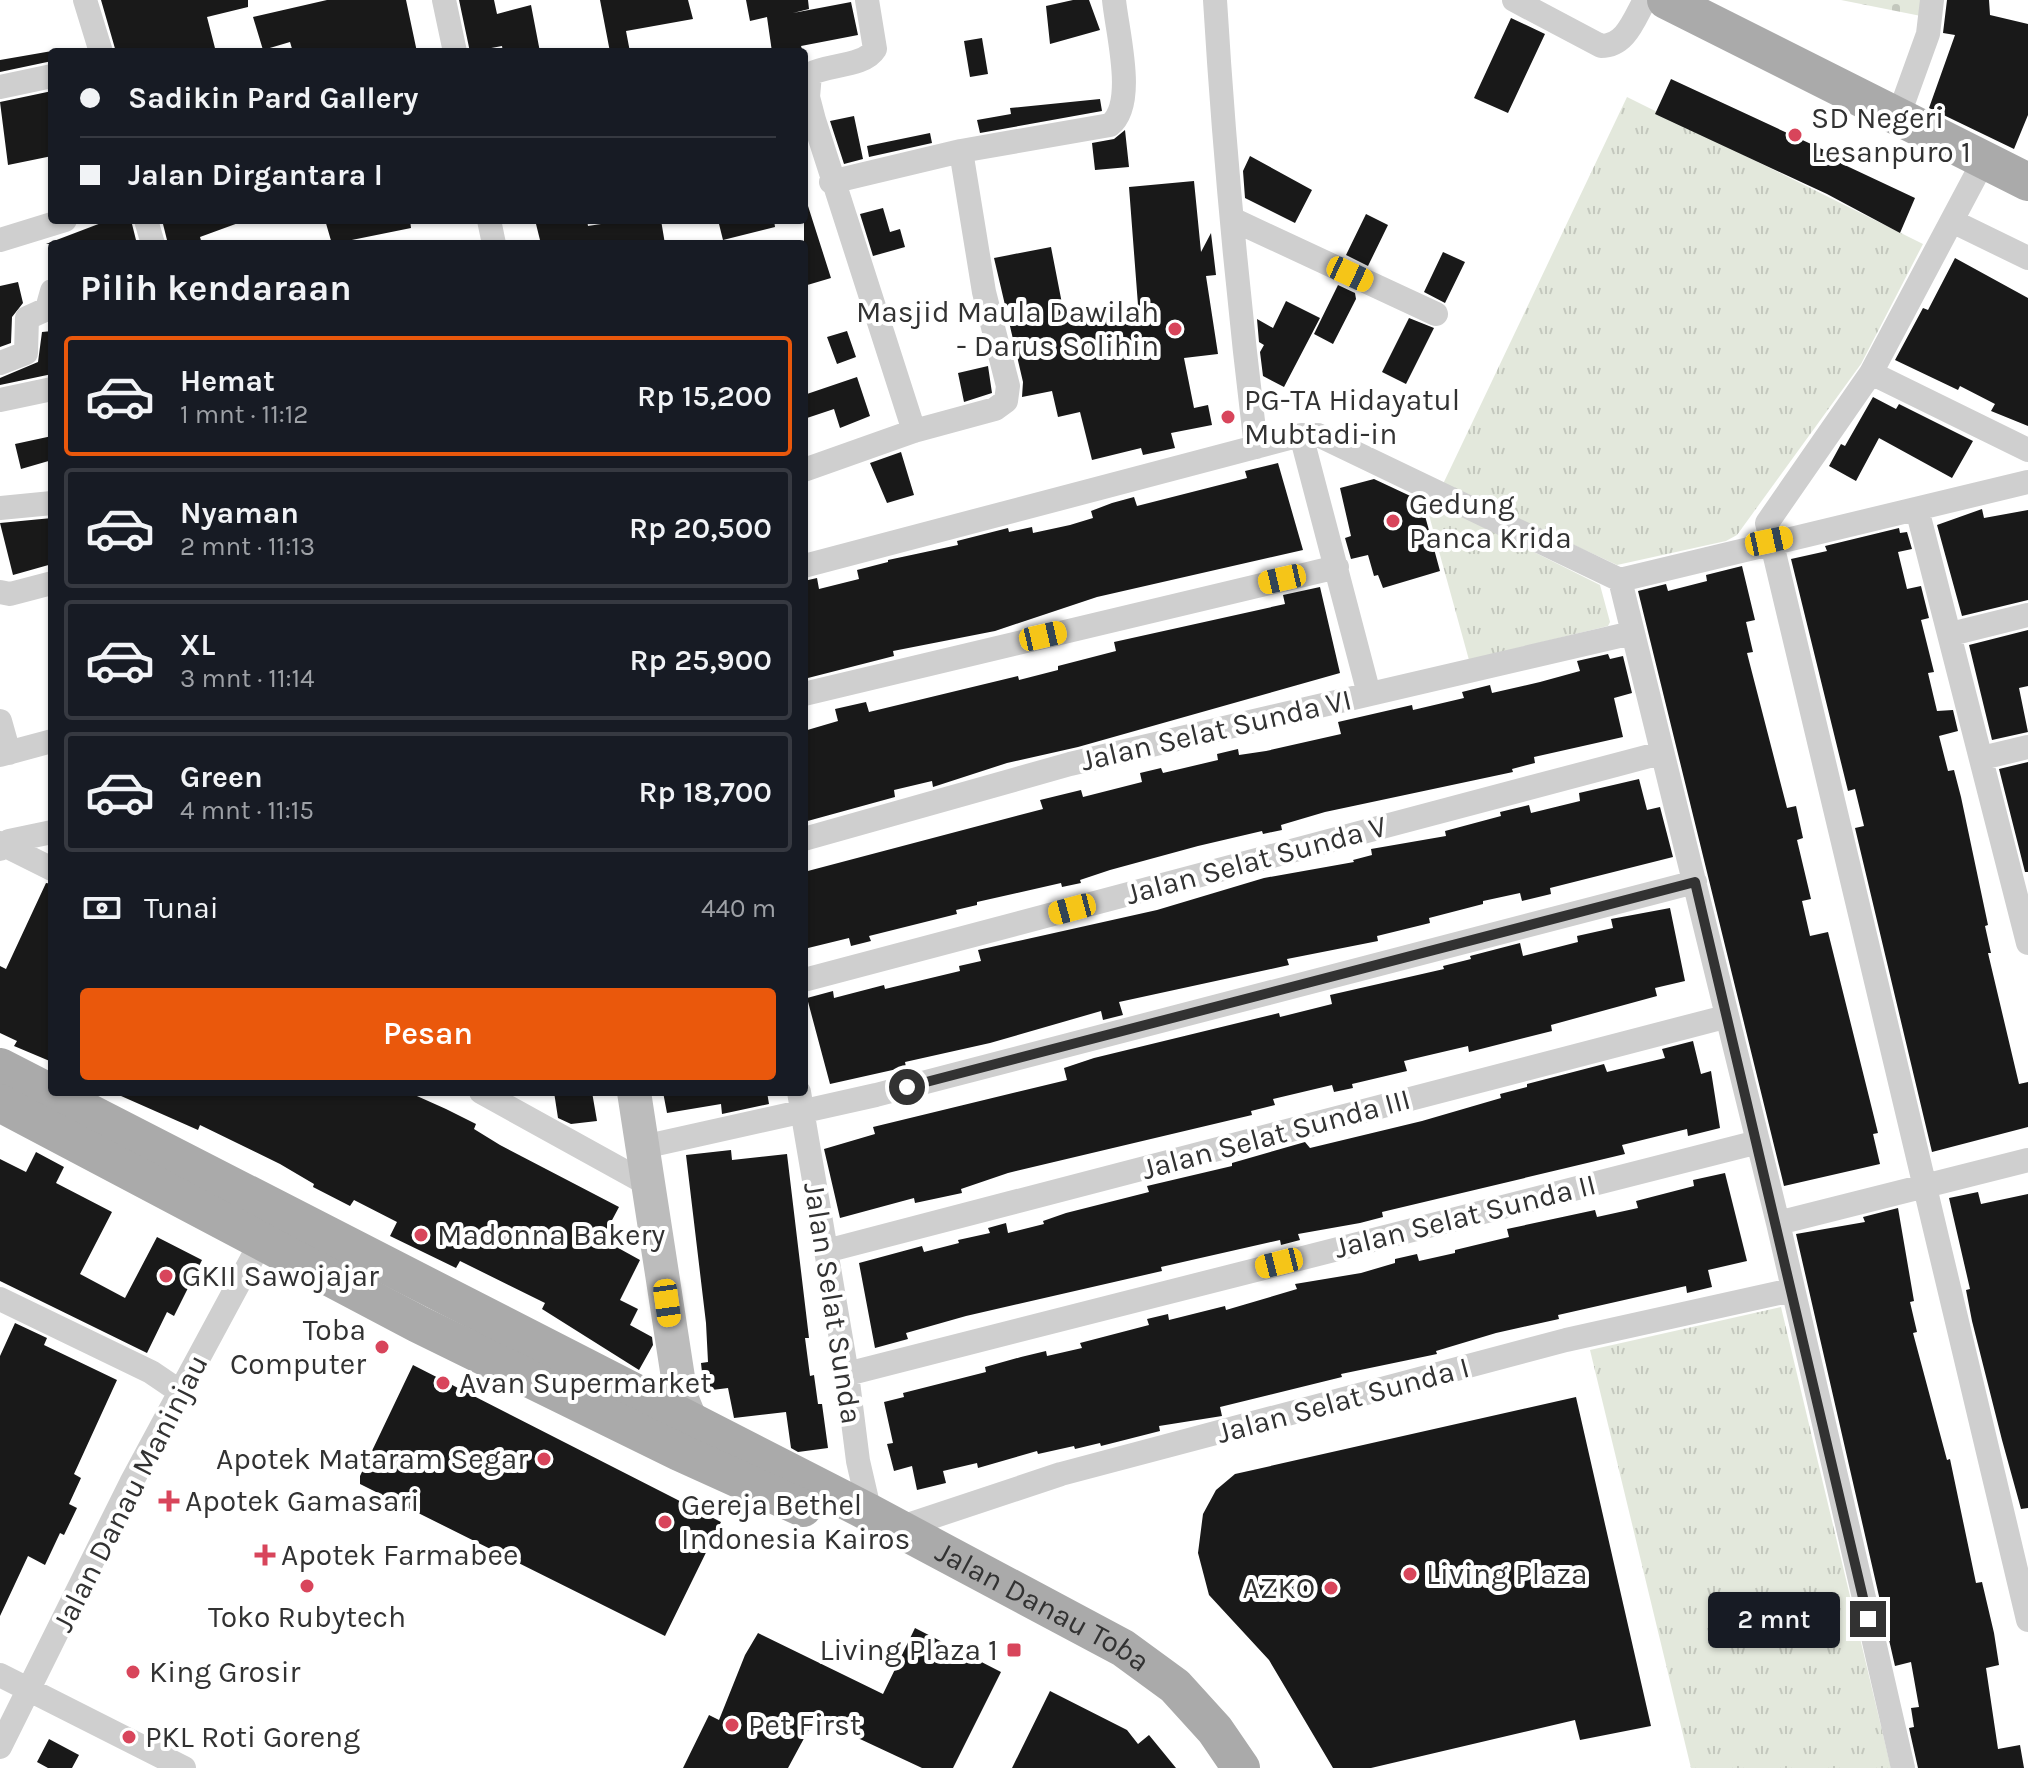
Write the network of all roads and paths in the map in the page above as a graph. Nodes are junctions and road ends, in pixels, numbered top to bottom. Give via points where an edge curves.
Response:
1 (85, 0) edge
2 (444, 0) edge
3 (867, 0) edge
4 (1114, 0) edge
5 (1514, 0) edge
6 (1645, 0) edge
7 (1666, 0) edge
8 (1932, 0) edge
9 (1219, 3) edge
10 (100, 48) edge
11 (454, 48) edge
12 (48, 77) edge
13 (0, 87) edge
14 (1898, 117) junction
15 (809, 121) edge
16 (961, 151) junction
17 (1984, 160) junction
18 (831, 182) junction
19 (2028, 182) edge
20 (1234, 220) junction
21 (1954, 222) junction
22 (52, 224) edge
23 (0, 240) edge
24 (2028, 258) edge
25 (48, 305) edge
26 (1436, 314) dead end
27 (0, 363) edge
28 (1871, 373) junction
29 (48, 390) edge
30 (0, 400) edge
31 (914, 431) junction
32 (1301, 435) junction
33 (1256, 447) junction
34 (2028, 450) edge
35 (808, 469) edge
36 (2028, 482) edge
37 (48, 503) edge
38 (0, 508) edge
39 (1917, 509) junction
40 (1769, 541) junction
41 (808, 565) edge
42 (1337, 567) junction
43 (1620, 580) junction
44 (48, 584) edge
45 (0, 592) edge
46 (2028, 615) edge
47 (1632, 633) junction
48 (1951, 634) junction
49 (808, 693) edge
50 (1369, 694) junction
51 (0, 721) edge
52 (48, 742) edge
53 (2028, 747) edge
54 (1661, 753) junction
55 (4, 754) edge
56 (1982, 758) junction
57 (48, 833) edge
58 (808, 838) edge
59 (1, 845) edge
60 (48, 867) edge
61 (2020, 881) edge
62 (1695, 882) junction
63 (2028, 943) edge
64 (808, 979) edge
65 (1725, 1017) junction
66 (0, 1067) edge
67 (48, 1093) edge
68 (54, 1096) edge
69 (488, 1096) edge
70 (635, 1096) edge
71 (800, 1101) edge
72 (0, 1103) edge
73 (1758, 1142) junction
74 (643, 1147) junction
75 (2028, 1160) edge
76 (651, 1186) junction
77 (1927, 1186) junction
78 (1778, 1223) junction
79 (262, 1240) junction
80 (826, 1251) junction
81 (1792, 1290) junction
82 (3, 1309) edge
83 (847, 1374) junction
84 (179, 1391) junction
85 (685, 1437) junction
86 (884, 1520) junction
87 (2028, 1620) edge
88 (0, 1675) edge
89 (31, 1688) junction
90 (0, 1747) edge
91 (184, 1768) edge
92 (1218, 1768) edge
93 (1241, 1768) edge
94 (1903, 1768) edge

1 - 10 street
2 - 11 street
3 - 15 street via 875,49 863,58 810,74
4 - 16 street via 1125,95 1119,118 1110,125
5 - 6 street via 1601,46 1623,39
7 - 14 main road
8 - 14 street via 1928,34
9 - 20 street
12 - 13 street
14 - 17 main road
15 - 18 street
16 - 18 street
16 - 31 street via 1008,396 995,409
17 - 19 main road
17 - 21 street
18 - 31 street
20 - 26 street
20 - 33 street via 1236,288
21 - 24 street
21 - 28 street
22 - 23 street
25 - 27 street via 27,318 24,356
28 - 34 street
28 - 40 street via 1767,523
29 - 30 street
31 - 35 street
32 - 33 street
32 - 42 street
32 - 43 street via 1318,435
33 - 41 street
36 - 39 street
37 - 38 street
39 - 40 street
39 - 48 street
40 - 43 street
40 - 77 street
42 - 49 street
42 - 50 street
43 - 47 street
44 - 45 street
46 - 48 street
47 - 50 street, Jalan Selat Sunda VI
47 - 54 street
48 - 56 street
50 - 58 street, Jalan Selat Sunda VI via 1070,764
51 - 55 street
52 - 55 street
53 - 56 street
54 - 62 street
54 - 64 street, Jalan Selat Sunda V
56 - 61 street
57 - 59 street
59 - 60 street
61 - 63 street
62 - 65 street
62 - 71 street via 876,1095
65 - 73 street
65 - 80 street, Jalan Selat Sunda III
66 - 67 main road, Jalan Danau Toba
68 - 85 main road, Jalan Danau Toba
69 - 76 street
70 - 74 street
71 - 74 street
71 - 80 street, Jalan Selat Sunda
72 - 79 main road, Jalan Danau Toba
73 - 78 street
73 - 83 street, Jalan Selat Sunda II
74 - 76 street
75 - 77 street
76 - 85 street
77 - 78 street
77 - 87 street
78 - 81 street
79 - 84 street, Jalan Danau Maninjau
79 - 85 main road, Jalan Danau Toba via 418,1324
80 - 83 street, Jalan Selat Sunda
81 - 86 street, Jalan Selat Sunda I via 1566,1340
81 - 94 street
82 - 84 street via 151,1372
83 - 86 street, Jalan Selat Sunda via 858,1461
84 - 89 street, Jalan Danau Maninjau
85 - 86 main road, Jalan Danau Toba
85 - 92 main road, Jalan Danau Toba via 760,1486 1061,1637 1164,1703
86 - 93 main road, Jalan Danau Toba via 1123,1648 1175,1686
88 - 89 street
89 - 90 street, Jalan Danau Maninjau
89 - 91 street

